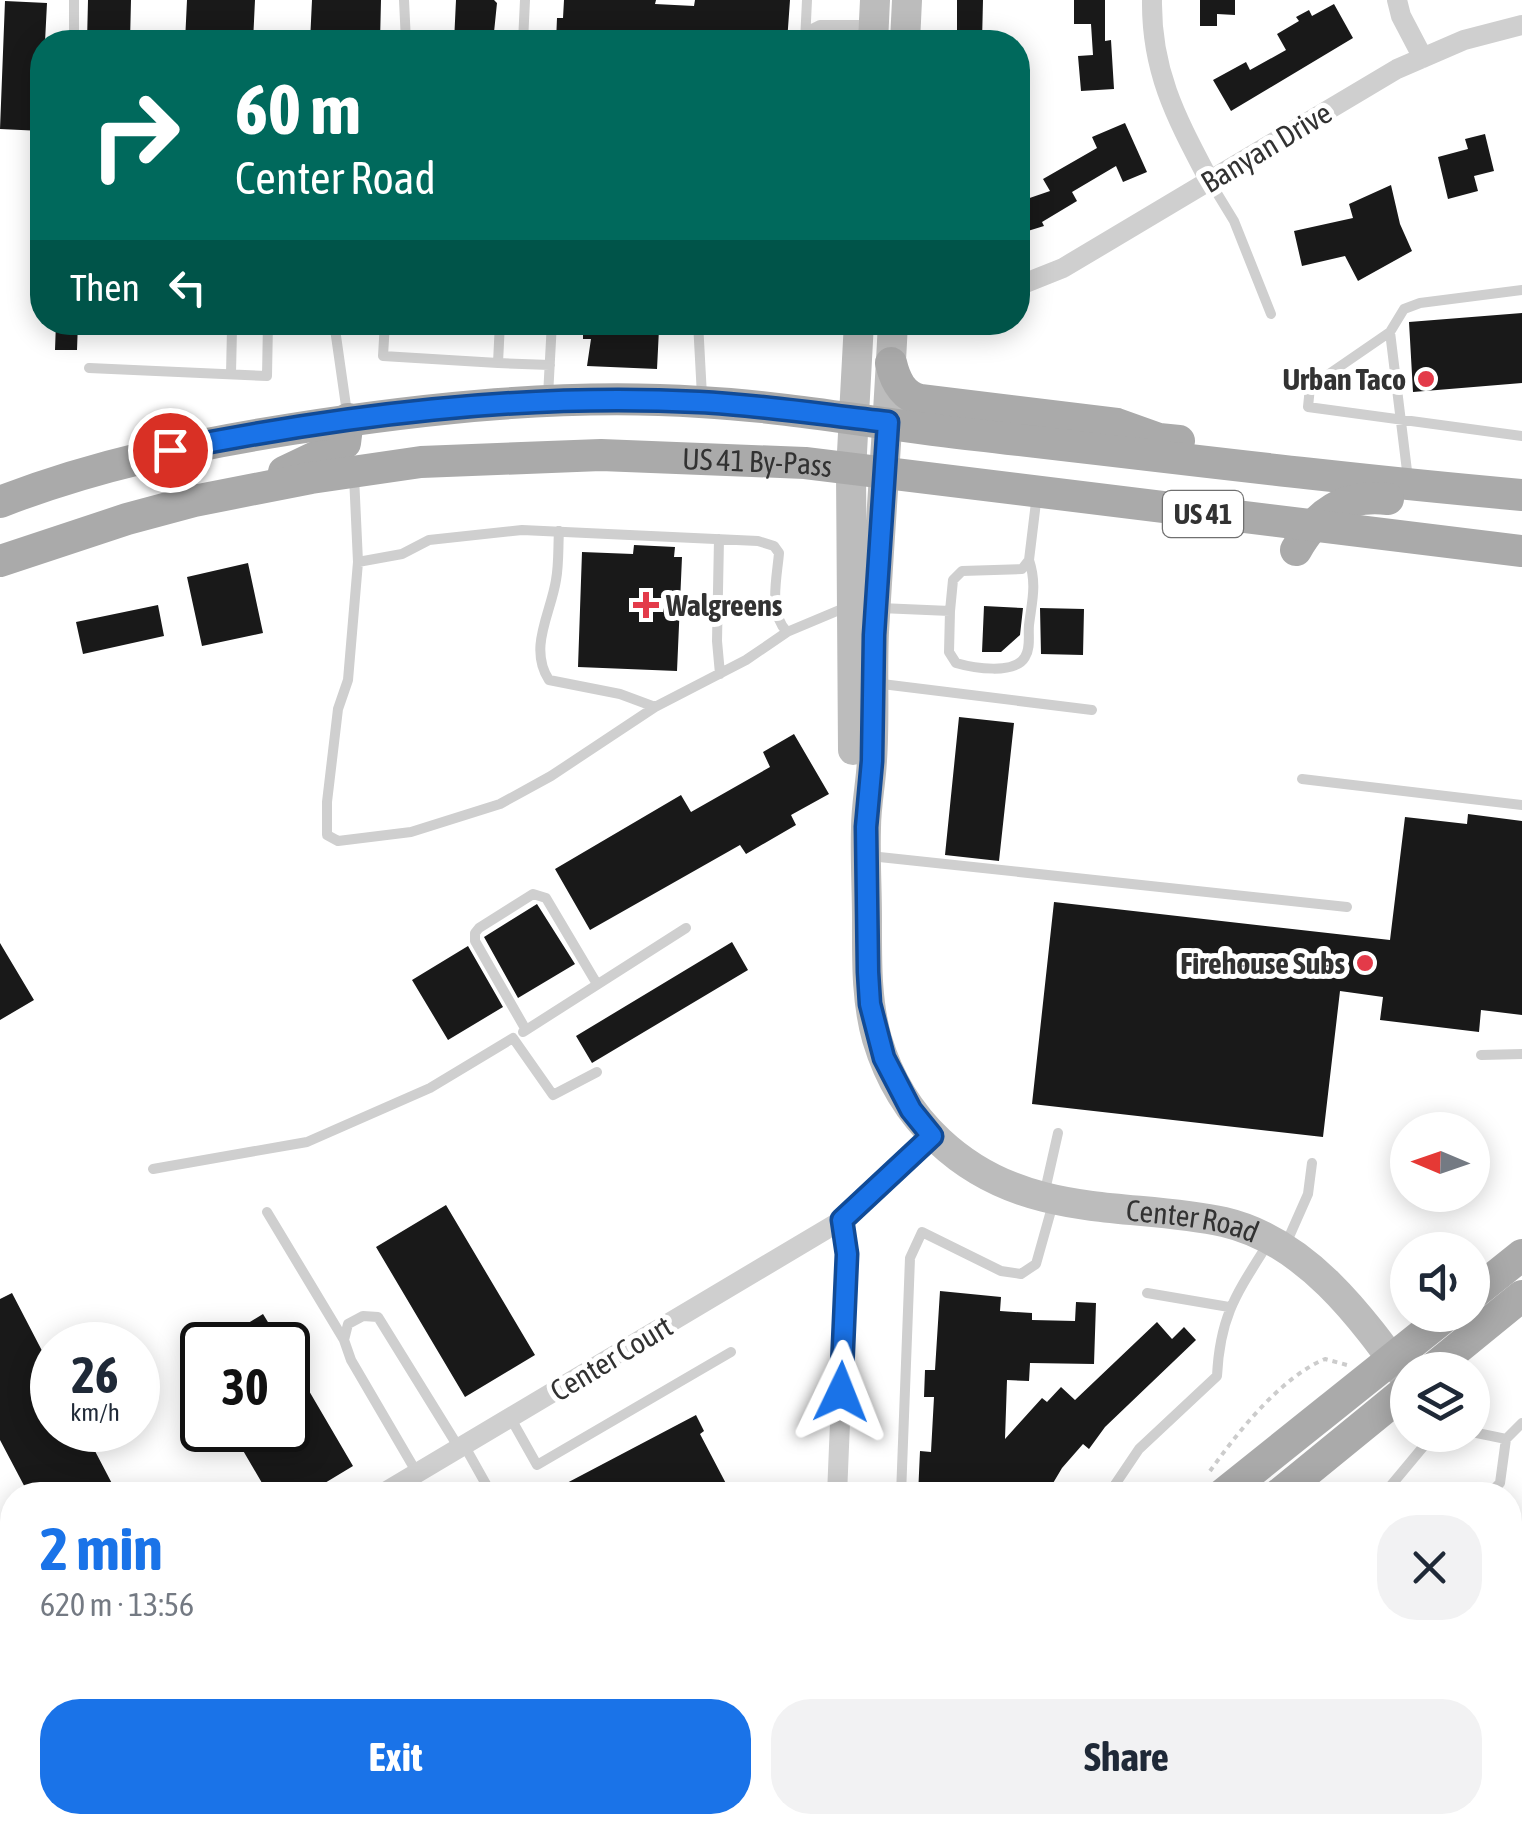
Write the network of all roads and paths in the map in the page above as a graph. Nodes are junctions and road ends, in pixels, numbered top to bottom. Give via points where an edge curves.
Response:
1 (74, 0) edge
2 (404, 0) edge
3 (525, 0) edge
4 (807, 0) edge
5 (907, 0) edge
6 (1152, 0) edge
7 (1397, 0) edge
8 (874, 23) edge
9 (1522, 26) edge
10 (74, 30) edge
11 (405, 30) edge
12 (524, 30) edge
13 (806, 30) edge
14 (814, 30) edge
15 (906, 30) edge
16 (1423, 58) junction
17 (1209, 180) junction
18 (1030, 281) edge
19 (1522, 290) edge
20 (1271, 314) dead end
21 (1390, 332) junction
22 (230, 335) edge
23 (268, 335) edge
24 (336, 335) edge
25 (384, 335) edge
26 (499, 335) edge
27 (551, 335) edge
28 (699, 335) edge
29 (858, 335) edge
30 (892, 335) edge
31 (498, 363) junction
32 (891, 363) junction
33 (550, 365) junction
34 (89, 368) dead end
35 (230, 374) junction
36 (548, 402) junction
37 (702, 402) junction
38 (854, 418) junction
39 (348, 419) junction
40 (1400, 420) junction
41 (888, 422) junction
42 (1522, 436) edge
43 (851, 471) junction
44 (354, 472) junction
45 (884, 475) junction
46 (1409, 485) junction
47 (254, 489) junction
48 (1037, 493) junction
49 (1522, 496) edge
50 (0, 502) edge
51 (1522, 514) edge
52 (1522, 530) edge
53 (559, 531) junction
54 (1388, 534) junction
55 (1303, 538) junction
56 (720, 539) junction
57 (1522, 551) edge
58 (1030, 560) junction
59 (0, 561) edge
60 (358, 562) junction
61 (863, 606) junction
62 (950, 611) junction
63 (787, 632) junction
64 (720, 674) junction
65 (874, 683) junction
66 (655, 707) junction
67 (1092, 710) dead end
68 (1302, 780) dead end
69 (1522, 805) edge
70 (866, 841) junction
71 (1346, 907) dead end
72 (686, 928) dead end
73 (597, 984) junction
74 (526, 1030) junction
75 (513, 1038) junction
76 (1481, 1054) dead end
77 (1522, 1054) edge
78 (598, 1072) dead end
79 (1058, 1133) dead end
80 (932, 1136) junction
81 (1312, 1163) dead end
82 (153, 1170) dead end
83 (1049, 1198) junction
84 (267, 1212) dead end
85 (842, 1220) junction
86 (1278, 1243) junction
87 (1522, 1255) edge
88 (1490, 1281) edge
89 (1147, 1293) dead end
90 (1522, 1296) edge
91 (1228, 1307) junction
92 (1433, 1332) edge
93 (344, 1340) junction
94 (731, 1352) dead end
95 (1416, 1352) edge
96 (1453, 1352) edge
97 (1390, 1358) edge
98 (1390, 1377) edge
99 (1390, 1405) edge
100 (510, 1418) junction
101 (1522, 1422) edge
102 (1490, 1436) edge
103 (1506, 1439) junction
104 (462, 1446) junction
105 (1419, 1452) edge
106 (417, 1473) junction
107 (402, 1482) edge
108 (484, 1482) edge
109 (837, 1482) edge
110 (901, 1482) edge
111 (1117, 1482) edge
112 (1241, 1482) edge
113 (1294, 1482) edge
114 (1395, 1482) edge
115 (1500, 1482) edge

1 - 10 lane
2 - 11 lane
3 - 12 lane
4 - 13 lane
5 - 15 street
6 - 17 street via 1164,89
7 - 16 street
8 - 14 lane
9 - 16 street, Banyan Drive
16 - 17 street, Banyan Drive
17 - 18 street, Banyan Drive
17 - 20 lane via 1234,221
19 - 21 lane via 1420,302 1404,309
21 - 40 lane
21 - 40 lane via 1310,387 1308,407
22 - 35 lane
23 - 35 lane via 268,376
24 - 39 lane
25 - 31 lane via 383,356
26 - 31 lane
27 - 33 lane
28 - 37 lane
29 - 38 street, Center Road
30 - 32 street, Center Road
31 - 33 lane
32 - 41 street, Center Road
32 - 46 main road via 898,385 920,400 1118,424 1159,439 1318,459
33 - 36 lane
34 - 35 lane
36 - 37 main road, US 41 By-Pass / US 41
36 - 39 main road, US 41 By-Pass / US 41
37 - 38 main road, US 41 By-Pass / US 41
38 - 41 main road, US 41 By-Pass / US 41
38 - 43 street, Center Road
39 - 47 main road via 345,442
39 - 50 main road, US 41 By-Pass / US 41 via 170,450
40 - 42 lane
40 - 46 lane
41 - 45 street, Center Road
41 - 46 main road, US 41 By-Pass / US 41
43 - 44 main road, US 41 By-Pass / US 41 via 601,455 421,462
43 - 45 main road, US 41 By-Pass / US 41
43 - 61 street, Center Road
44 - 47 main road, US 41 By-Pass / US 41
44 - 60 lane
45 - 48 main road, US 41 By-Pass / US 41
45 - 61 street, Center Road
46 - 49 main road, US 41 By-Pass / US 41
47 - 59 main road, US 41 By-Pass / US 41 via 127,518
48 - 55 main road, US 41 By-Pass / US 41
48 - 58 lane
51 - 55 main road via 1366,498 1332,507
52 - 54 main road via 1462,523
53 - 56 lane
53 - 60 lane via 429,540 402,554
53 - 66 lane via 541,667 549,680
54 - 55 main road, US 41 By-Pass / US 41
54 - 57 main road, US 41 By-Pass / US 41
56 - 63 lane via 774,546 775,604
56 - 64 lane
58 - 62 lane via 1016,572 958,573
58 - 62 lane via 1035,598 1028,652 1018,664 956,663 948,652
60 - 66 lane via 348,680 327,802 327,835 338,841 411,832 500,804
61 - 62 lane
61 - 63 lane
61 - 65 street, Center Road
61 - 70 street, Center Road via 853,763
63 - 64 lane
64 - 66 lane
65 - 67 lane
65 - 70 street, Center Road
68 - 69 lane
70 - 71 lane
70 - 80 street, Center Road via 868,972 877,1037 911,1110
72 - 73 lane
73 - 74 lane
73 - 74 lane via 540,894 479,928 476,942
74 - 75 lane
75 - 78 lane via 553,1095
75 - 82 lane via 430,1088 307,1142
76 - 77 lane
79 - 83 lane
80 - 83 street, Center Road via 993,1180
80 - 85 street
81 - 86 lane via 1308,1194
83 - 86 street, Center Road via 1221,1222
83 - 110 lane via 1036,1264 1021,1274 1001,1271 922,1232 910,1258
84 - 93 lane
85 - 100 street, Center Court
85 - 109 street via 847,1254
86 - 91 lane
86 - 97 street, Center Road via 1314,1270
87 - 88 main road
89 - 91 lane
90 - 96 main road
91 - 111 lane via 1217,1376 1139,1449
92 - 95 main road
93 - 104 lane via 348,1324 378,1318
93 - 106 lane
94 - 100 lane via 537,1464
98 - 112 main road
99 - 113 main road
100 - 104 street, Center Court
101 - 103 lane
102 - 103 lane
103 - 115 lane
104 - 106 street, Center Court
104 - 108 lane
105 - 114 lane
106 - 107 street, Center Court

